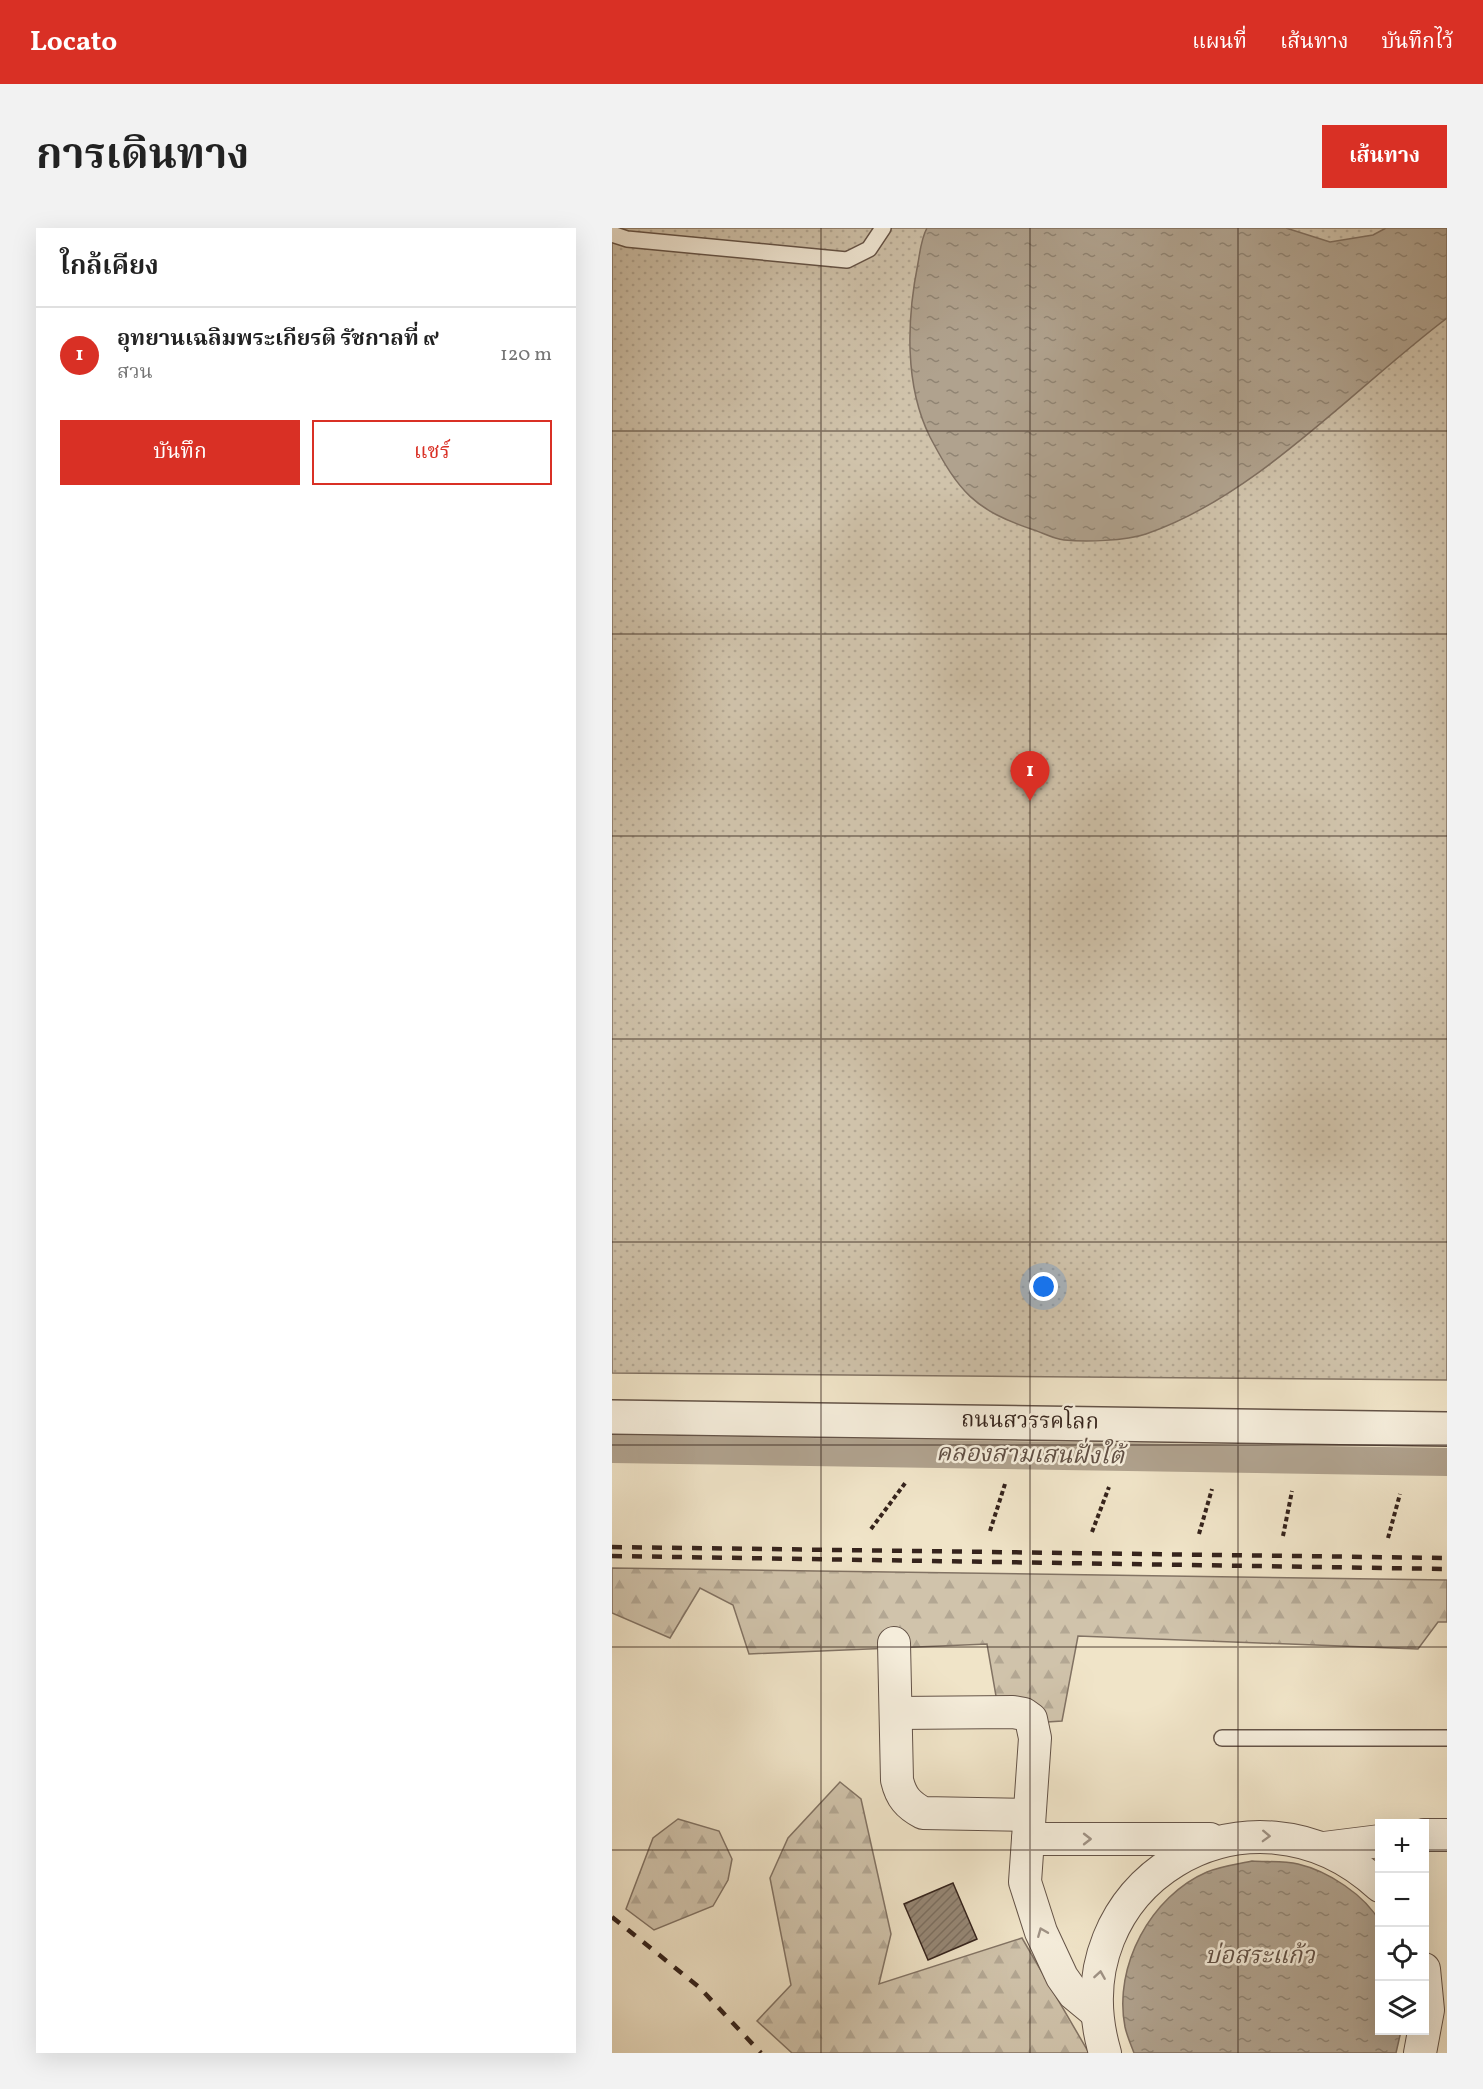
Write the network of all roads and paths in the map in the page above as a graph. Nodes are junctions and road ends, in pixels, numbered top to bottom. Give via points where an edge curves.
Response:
1 (883, 228) edge
2 (612, 234) edge
3 (612, 1417) edge
4 (1447, 1429) edge
5 (906, 1482) dead end
6 (1005, 1484) dead end
7 (1109, 1487) dead end
8 (1212, 1489) dead end
9 (1292, 1491) dead end
10 (1400, 1494) dead end
11 (871, 1529) dead end
12 (990, 1531) dead end
13 (1092, 1532) dead end
14 (1199, 1534) dead end
15 (1282, 1536) dead end
16 (1388, 1538) dead end
17 (894, 1642) dead end
18 (897, 1713) junction
19 (1222, 1738) dead end
20 (1447, 1738) edge
21 (1028, 1827) junction
22 (1429, 1835) edge
23 (1447, 1835) edge
24 (1230, 1839) junction
25 (1375, 1841) edge
26 (1324, 1848) junction
27 (1375, 1882) edge
28 (1426, 1981) edge
29 (1097, 2013) junction
30 (1447, 2021) edge
31 (1421, 2049) edge
32 (1106, 2053) edge

1 - 2 lane via 869,249 847,260 627,239
3 - 4 street, ถนนสวรรคโลก
5 - 11 path
6 - 12 path
7 - 13 path
8 - 14 path
9 - 15 path
10 - 16 path
17 - 18 street
18 - 21 street via 897,1780 901,1795 913,1807 923,1813
18 - 21 street via 1013,1712 1031,1719 1035,1738
19 - 20 lane
21 -> 24 street
29 -> 21 street via 1074,1994 1062,1977 1041,1932 1025,1882
22 - 23 street
24 -> 26 street via 1278,1837
29 -> 24 street via 1099,1977 1108,1942 1131,1901 1165,1868 1207,1845
25 - 26 street
26 - 27 street via 1345,1858
28 - 31 street via 1428,2010
29 - 32 street
30 - 31 street

